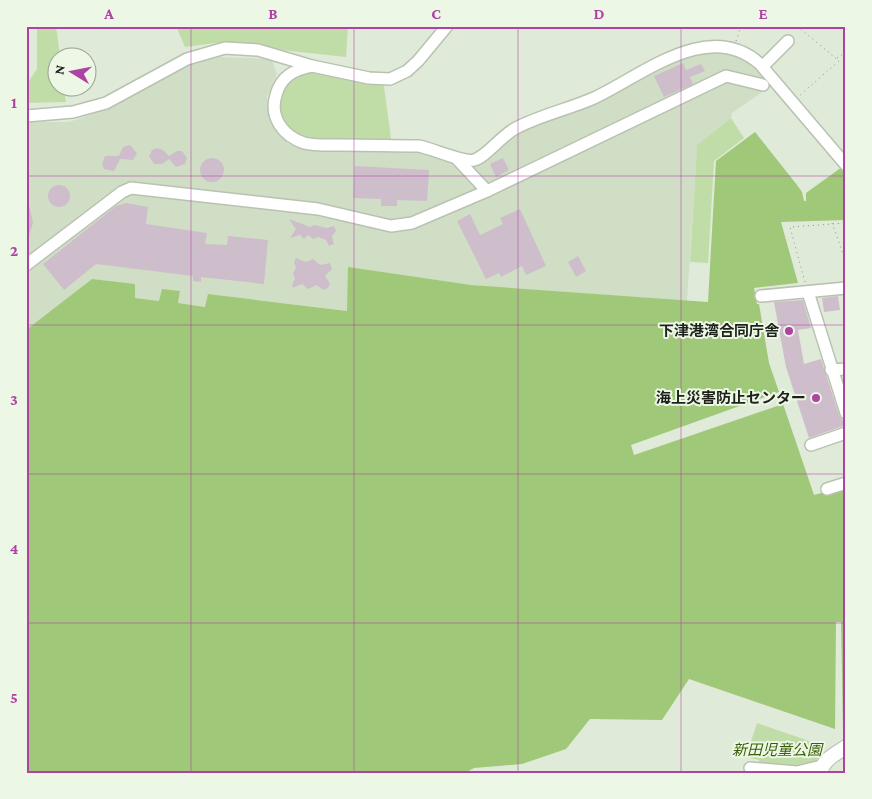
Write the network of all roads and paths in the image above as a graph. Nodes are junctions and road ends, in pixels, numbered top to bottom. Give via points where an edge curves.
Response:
1 (448, 26) edge
2 (741, 26) edge
3 (797, 26) edge
4 (788, 41) dead end
5 (734, 49) junction
6 (846, 52) edge
7 (270, 54) junction
8 (836, 59) junction
9 (312, 66) junction
10 (763, 66) junction
11 (280, 84) junction
12 (763, 85) dead end
13 (793, 102) junction
14 (26, 116) edge
15 (456, 158) junction
16 (846, 165) edge
17 (487, 191) junction
18 (846, 223) edge
19 (832, 224) junction
20 (846, 262) edge
21 (26, 265) edge
22 (846, 288) edge
23 (808, 292) junction
24 (761, 296) dead end
25 (846, 369) edge
26 (831, 370) junction
27 (846, 413) edge
28 (846, 433) edge
29 (811, 445) dead end
30 (846, 483) edge
31 (827, 489) dead end
32 (846, 747) edge
33 (750, 768) dead end
34 (821, 769) edge

1 - 9 street via 418,61 396,77 384,80 368,78
2 - 5 path
3 - 8 path
4 - 10 street
5 - 10 street via 751,56
5 - 15 street via 701,48 671,58 593,98 516,128 474,160
6 - 8 path
7 - 9 street
7 - 11 street via 278,57 282,66
7 - 14 street via 237,48 211,50 181,61 106,103 73,112
8 - 13 path via 838,61
9 - 11 street via 293,71
10 - 13 street
11 - 15 street via 274,102 278,123 297,140 314,145 420,146
12 - 17 street via 726,76
13 - 16 street
15 - 17 street
17 - 21 street via 412,224 391,226 318,209 131,188
18 - 19 path
19 - 20 path
19 - 23 path via 790,226
22 - 23 street
23 - 24 street
23 - 26 street
25 - 26 street
26 - 27 street
28 - 29 street
30 - 31 street
32 - 34 main road
33 - 34 street via 797,772

